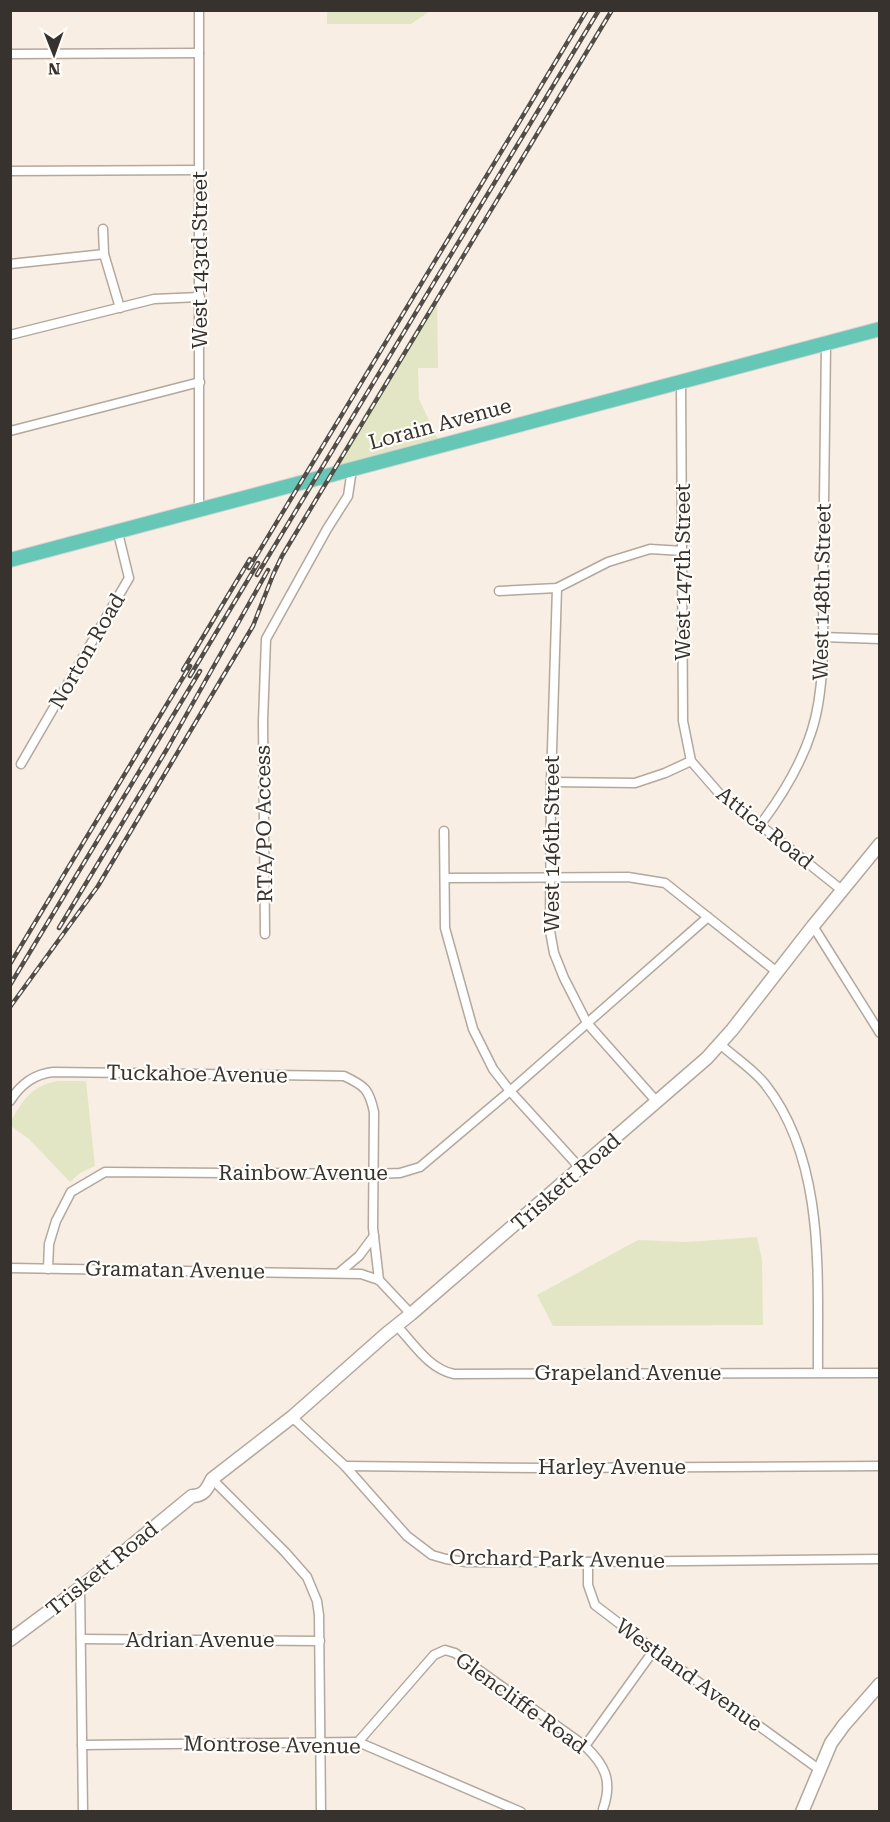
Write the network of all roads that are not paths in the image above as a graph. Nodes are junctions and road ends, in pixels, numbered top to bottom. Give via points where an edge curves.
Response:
1 (199, 10) edge
2 (199, 53) junction
3 (10, 54) edge
4 (199, 170) junction
5 (10, 171) edge
6 (103, 229) dead end
7 (104, 254) junction
8 (10, 264) edge
9 (200, 297) junction
10 (120, 308) junction
11 (879, 329) edge
12 (10, 335) edge
13 (826, 344) junction
14 (200, 382) junction
15 (681, 382) junction
16 (10, 431) edge
17 (352, 469) junction
18 (199, 510) junction
19 (118, 533) junction
20 (682, 551) junction
21 (10, 560) edge
22 (557, 588) junction
23 (499, 591) dead end
24 (822, 637) junction
25 (879, 639) edge
26 (691, 761) junction
27 (21, 764) dead end
28 (551, 782) junction
29 (760, 825) junction
30 (444, 831) dead end
31 (877, 852) edge
32 (445, 878) junction
33 (550, 878) junction
34 (843, 891) junction
35 (708, 917) junction
36 (813, 926) junction
37 (265, 934) dead end
38 (777, 972) junction
39 (587, 1023) junction
40 (879, 1033) edge
41 (720, 1044) junction
42 (510, 1091) junction
43 (10, 1101) edge
44 (657, 1102) junction
45 (580, 1169) junction
46 (374, 1174) junction
47 (374, 1236) junction
48 (10, 1268) edge
49 (48, 1269) junction
50 (340, 1272) junction
51 (379, 1280) junction
52 (411, 1314) junction
53 (397, 1326) junction
54 (818, 1372) junction
55 (879, 1373) edge
56 (292, 1417) junction
57 (345, 1466) junction
58 (879, 1466) edge
59 (212, 1479) junction
60 (879, 1559) edge
61 (588, 1562) junction
62 (80, 1588) junction
63 (81, 1639) junction
64 (10, 1640) edge
65 (320, 1641) junction
66 (654, 1650) junction
67 (879, 1684) edge
68 (358, 1742) junction
69 (320, 1743) junction
70 (82, 1744) junction
71 (585, 1746) junction
72 (820, 1770) junction
73 (604, 1811) edge
74 (83, 1812) edge
75 (321, 1812) edge
76 (521, 1812) edge
77 (802, 1812) edge

1 - 2 street, West 143rd Street
2 - 3 street
2 - 4 street, West 143rd Street
4 - 5 street
4 - 9 street, West 143rd Street
6 - 7 street
7 - 8 street
7 - 10 street
9 - 10 street via 154,299
9 - 14 street, West 143rd Street
10 - 12 street
11 - 13 main road, Lorain Avenue
13 - 15 main road, Lorain Avenue
13 - 24 street, West 148th Street
14 - 16 street
14 - 18 street, West 143rd Street
15 - 17 main road, Lorain Avenue
15 - 20 street, West 147th Street
17 - 18 main road, Lorain Avenue
17 - 37 street, RTA/PO Access via 348,496 266,639
18 - 19 main road, Lorain Avenue
19 - 21 main road, Lorain Avenue
19 - 27 street, Norton Road via 129,578
20 - 22 street via 650,549 608,562
20 - 26 street, West 147th Street via 683,721
22 - 23 street
22 - 28 street, West 146th Street
24 - 25 street
24 - 29 street, West 148th Street via 819,698 812,729 783,794
26 - 28 street via 635,783
26 - 29 street, Attica Road via 724,800
28 - 33 street, West 146th Street
29 - 34 street, Attica Road
30 - 32 street
31 - 34 main road, Triskett Road
32 - 33 street
32 - 42 street via 445,928 473,1029 493,1069
33 - 35 street via 628,877 665,883
33 - 39 street, West 146th Street via 554,953
34 - 36 main road, Triskett Road
35 - 38 street
35 - 39 street, Rainbow Avenue
36 - 38 main road, Triskett Road
36 - 40 street
38 - 41 main road, Triskett Road
39 - 42 street, Rainbow Avenue
39 - 44 street, West 146th Street
41 - 44 main road, Triskett Road
41 - 54 street via 764,1084 789,1123 808,1179 816,1228
42 - 45 street
42 - 46 street, Rainbow Avenue via 420,1167
43 - 46 street, Tuckahoe Avenue via 41,1073 344,1076 363,1085 371,1097
44 - 45 main road, Triskett Road
45 - 52 main road, Triskett Road
46 - 47 street
46 - 49 street, Rainbow Avenue via 105,1172 71,1192 49,1244
47 - 50 street
47 - 51 street
48 - 49 street, Gramatan Avenue
49 - 50 street, Gramatan Avenue
50 - 51 street, Gramatan Avenue
51 - 52 street
52 - 53 main road, Triskett Road
53 - 54 street, Grapeland Avenue via 431,1364 454,1374
53 - 56 main road, Triskett Road
54 - 55 street, Grapeland Avenue
56 - 57 street, Orchard Park Avenue
56 - 59 main road, Triskett Road
57 - 58 street, Harley Avenue
57 - 61 street, Orchard Park Avenue via 406,1536 432,1555 466,1562
59 - 62 main road, Triskett Road via 199,1496 192,1496
59 - 65 street via 307,1577 317,1600
60 - 61 street, Orchard Park Avenue
61 - 66 street, Westland Avenue via 588,1585 595,1605
62 - 63 street
62 - 64 main road, Triskett Road
63 - 65 street, Adrian Avenue
63 - 70 street
65 - 69 street
66 - 71 street
66 - 72 street, Westland Avenue
67 - 72 main road via 831,1743
68 - 69 street, Montrose Avenue
68 - 71 street, Glencliffe Road via 434,1656 445,1650 455,1653
68 - 76 street, Montrose Avenue
69 - 70 street, Montrose Avenue
69 - 75 street
70 - 74 street
71 - 73 street, Glencliffe Road via 599,1759 606,1773
72 - 77 main road

